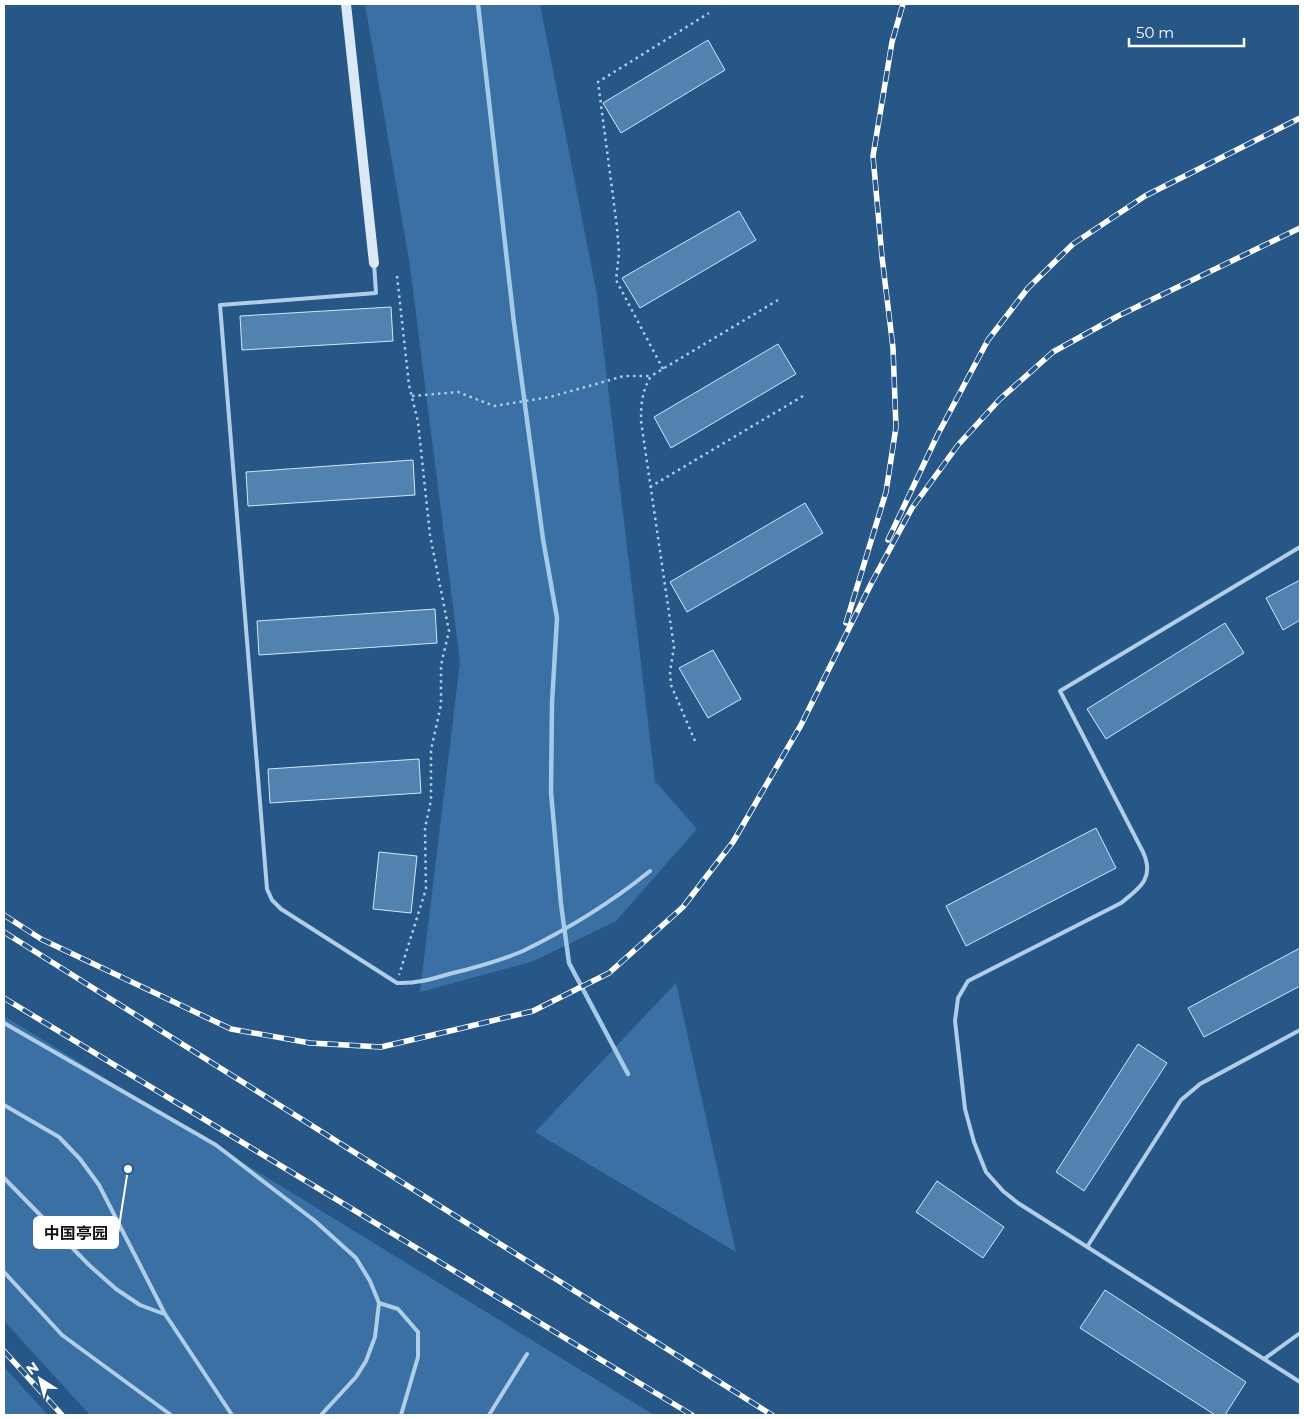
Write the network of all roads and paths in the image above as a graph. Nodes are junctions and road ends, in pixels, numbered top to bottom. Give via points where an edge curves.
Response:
1 (346, 4) edge
2 (708, 13) dead end
3 (374, 263) joint
4 (397, 276) dead end
5 (778, 300) dead end
6 (663, 369) junction
7 (651, 376) junction
8 (412, 396) junction
9 (803, 396) dead end
10 (650, 486) junction
11 (1300, 547) edge
12 (695, 740) dead end
13 (650, 871) dead end
14 (397, 983) junction
15 (4, 1022) edge
16 (1300, 1030) edge
17 (4, 1105) edge
18 (4, 1178) edge
19 (1086, 1247) junction
20 (4, 1272) edge
21 (379, 1304) junction
22 (165, 1314) junction
23 (1300, 1333) edge
24 (527, 1354) dead end
25 (1264, 1359) junction
26 (1300, 1382) edge
27 (165, 1413) edge
28 (171, 1415) edge
29 (232, 1415) edge
30 (320, 1415) edge
31 (401, 1415) edge
32 (489, 1415) edge

1 - 3 street
2 - 6 path via 598,82 617,226 616,280
3 - 14 lane via 376,293 220,305 267,889 281,908
4 - 8 path
5 - 6 path
6 - 7 path
7 - 8 path via 624,376 550,397 494,406 458,392
7 - 10 path via 644,387 640,421
8 - 14 path via 418,422 430,534 449,631 442,665 441,705 431,750 431,800 425,828 426,889
9 - 10 path
10 - 12 path via 674,647 671,685
11 - 19 lane via 1060,691 1144,852 1148,863 1145,881 1121,903 975,976 958,998 954,1021 965,1109 986,1172 1003,1192
13 - 14 lane via 627,890 523,950 421,982
15 - 21 lane via 216,1145 315,1221 356,1258
16 - 19 lane via 1200,1084 1181,1100
17 - 22 lane via 59,1137 80,1159 99,1185
18 - 22 lane via 116,1289 140,1305
19 - 25 lane
20 - 27 lane via 62,1335
21 - 30 lane via 375,1336 366,1361 356,1377
21 - 31 lane via 398,1309 418,1332 418,1357
22 - 29 lane
23 - 25 lane
24 - 32 lane
25 - 26 lane
27 - 28 lane

